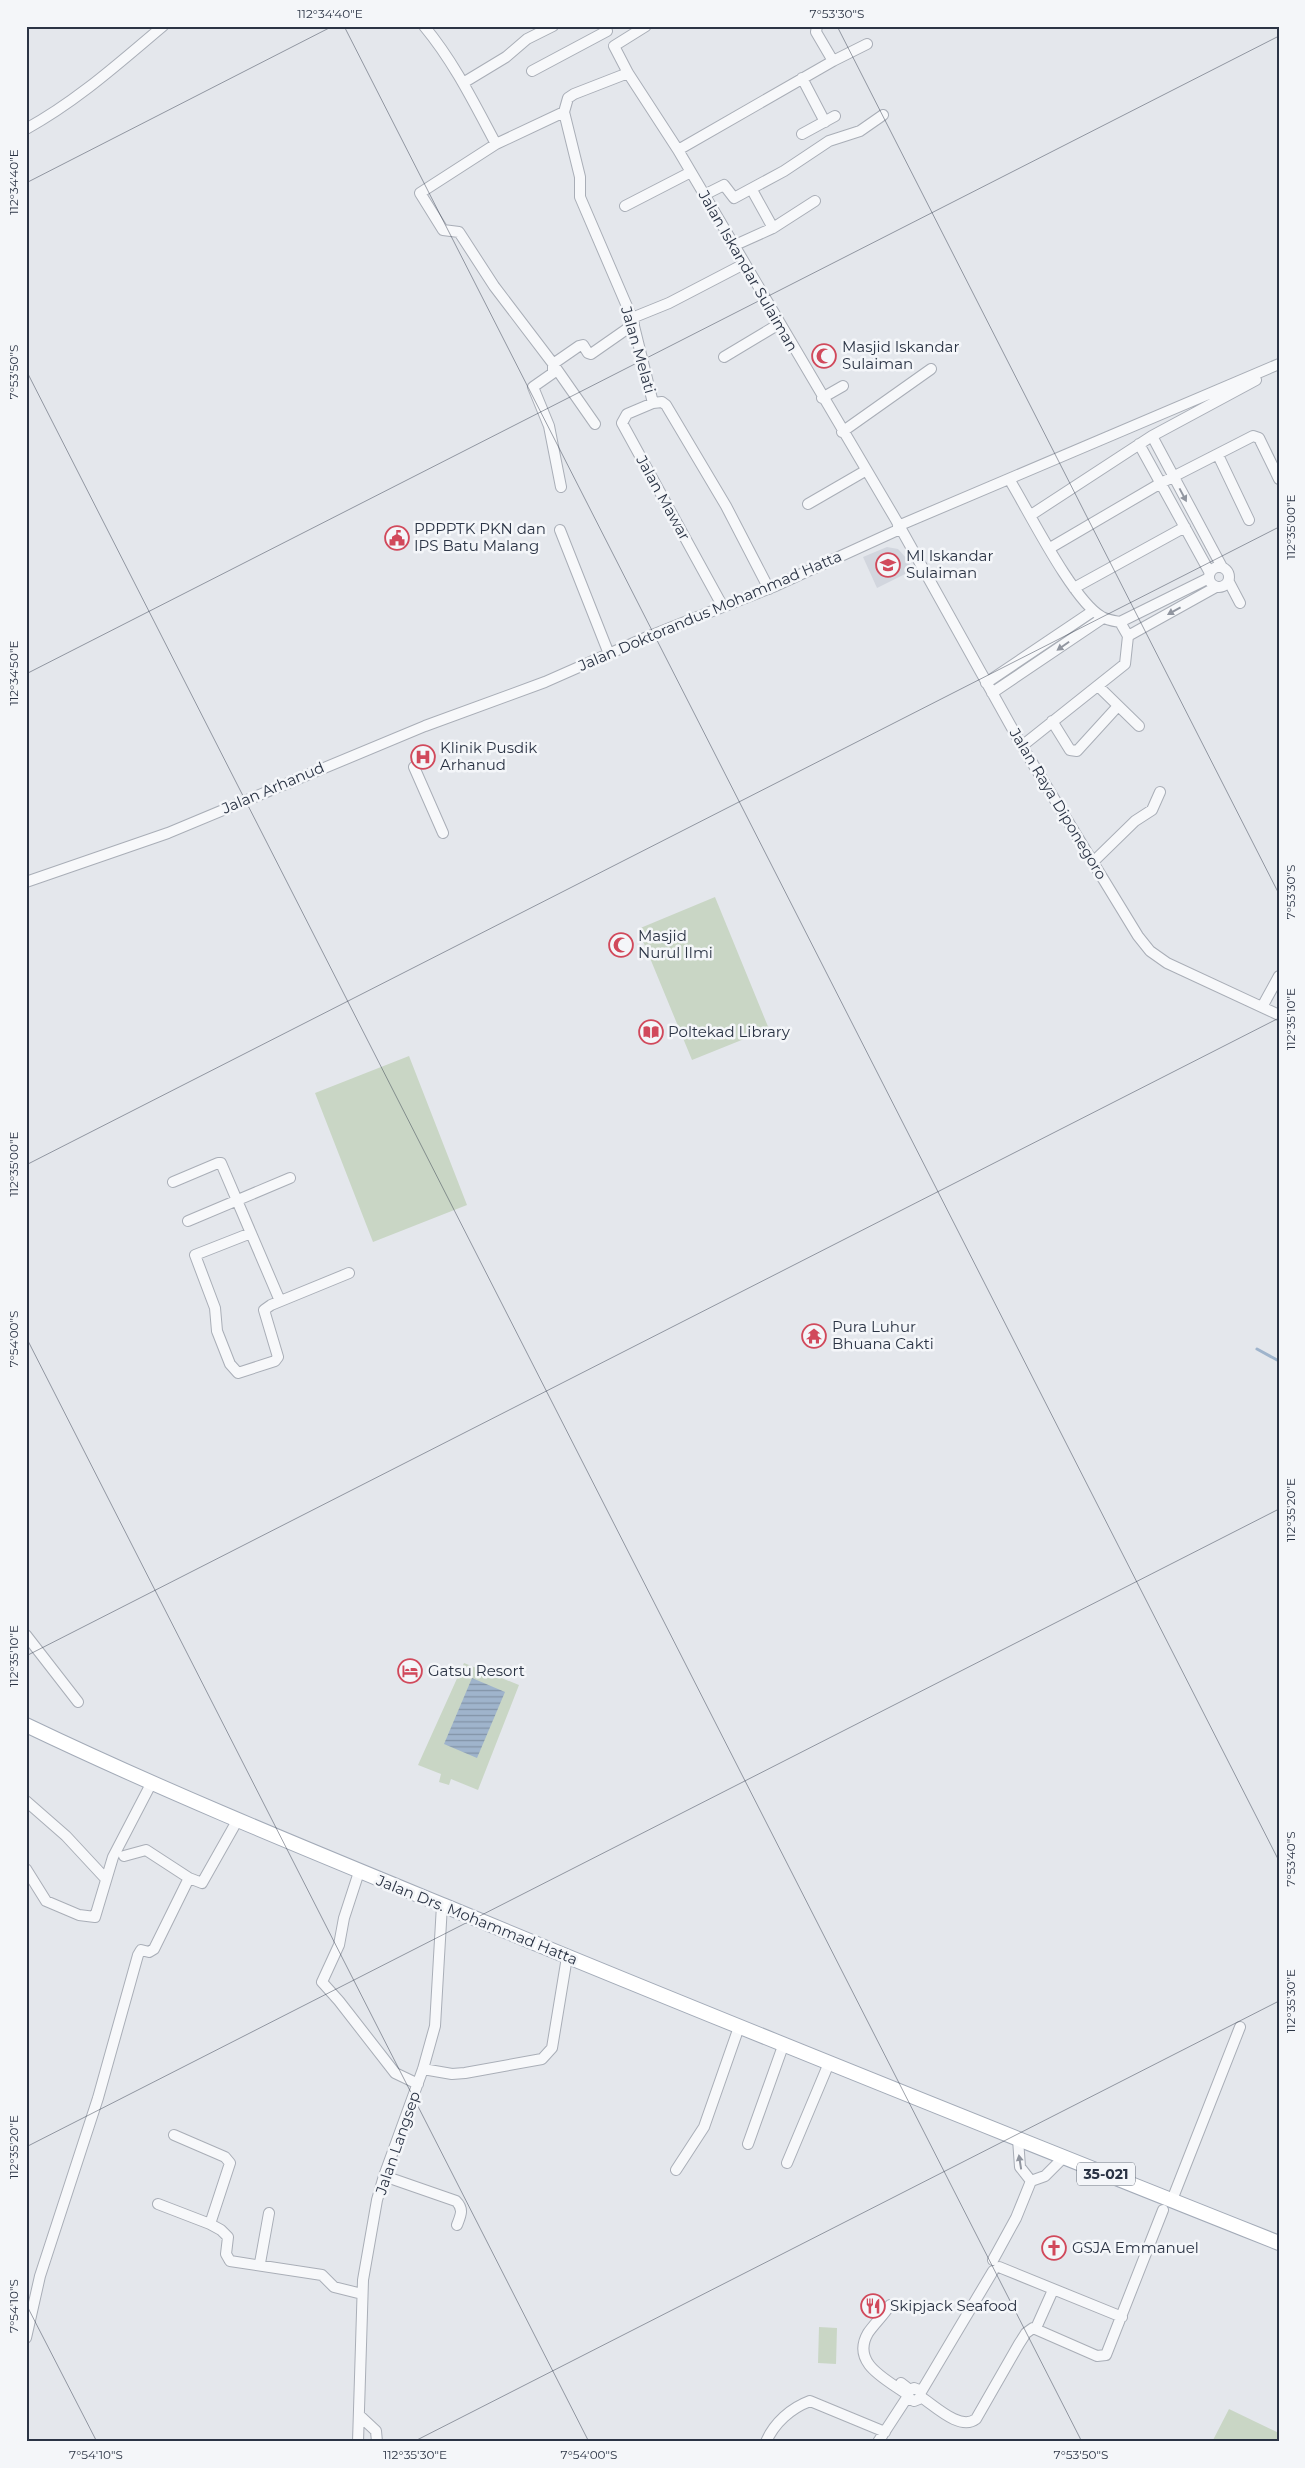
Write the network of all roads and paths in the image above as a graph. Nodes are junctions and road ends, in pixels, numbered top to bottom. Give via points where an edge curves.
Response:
1 (163, 26) edge
2 (424, 26) edge
3 (552, 26) edge
4 (646, 26) edge
5 (818, 26) edge
6 (606, 29) edge
7 (867, 44) dead end
8 (614, 46) junction
9 (833, 61) junction
10 (532, 71) dead end
11 (628, 73) junction
12 (802, 78) junction
13 (463, 83) junction
14 (564, 112) junction
15 (883, 115) dead end
16 (835, 116) dead end
17 (825, 122) junction
18 (26, 129) edge
19 (802, 134) dead end
20 (496, 144) junction
21 (678, 150) junction
22 (691, 172) junction
23 (752, 190) junction
24 (704, 195) junction
25 (815, 201) dead end
26 (625, 206) dead end
27 (773, 228) junction
28 (733, 246) junction
29 (744, 264) junction
30 (633, 321) junction
31 (779, 324) junction
32 (724, 357) dead end
33 (554, 364) junction
34 (1279, 364) edge
35 (931, 369) dead end
36 (1256, 380) dead end
37 (844, 386) dead end
38 (822, 398) junction
39 (653, 403) junction
40 (595, 424) dead end
41 (842, 432) junction
42 (1152, 436) junction
43 (1139, 444) junction
44 (1218, 455) junction
45 (865, 471) junction
46 (1173, 477) junction
47 (1279, 479) edge
48 (1161, 483) junction
49 (1012, 484) dead end
50 (561, 488) dead end
51 (808, 504) dead end
52 (1031, 515) junction
53 (1249, 520) dead end
54 (899, 527) junction
55 (1185, 527) junction
56 (560, 530) dead end
57 (1050, 548) junction
58 (1222, 567) junction
59 (1209, 575) junction
60 (1228, 582) junction
61 (1216, 587) junction
62 (1074, 588) junction
63 (769, 589) junction
64 (1240, 603) dead end
65 (723, 607) junction
66 (1094, 611) junction
67 (1102, 618) junction
68 (1079, 620) junction
69 (1120, 622) junction
70 (1086, 629) junction
71 (1128, 636) junction
72 (609, 654) junction
73 (986, 683) junction
74 (1098, 686) junction
75 (519, 691) joint
76 (992, 692) junction
77 (1118, 706) junction
78 (1052, 722) junction
79 (1139, 726) dead end
80 (1022, 746) junction
81 (414, 768) dead end
82 (1160, 792) dead end
83 (443, 832) dead end
84 (1093, 862) junction
85 (26, 882) edge
86 (1279, 976) edge
87 (1262, 1007) junction
88 (1279, 1015) edge
89 (290, 1178) dead end
90 (174, 1182) dead end
91 (238, 1201) junction
92 (188, 1221) dead end
93 (251, 1233) junction
94 (348, 1273) dead end
95 (280, 1301) junction
96 (26, 1635) edge
97 (78, 1702) dead end
98 (26, 1725) edge
99 (152, 1782) junction
100 (26, 1801) edge
101 (237, 1821) junction
102 (124, 1856) dead end
103 (26, 1869) edge
104 (359, 1872) junction
105 (106, 1874) junction
106 (189, 1878) junction
107 (442, 1905) junction
108 (567, 1957) junction
109 (739, 2027) junction
110 (1240, 2027) dead end
111 (783, 2046) junction
112 (829, 2063) junction
113 (423, 2069) junction
114 (418, 2084) junction
115 (174, 2135) dead end
116 (1018, 2139) junction
117 (748, 2144) dead end
118 (1064, 2158) junction
119 (787, 2162) dead end
120 (676, 2170) dead end
121 (384, 2176) junction
122 (1032, 2181) junction
123 (158, 2204) dead end
124 (1168, 2205) junction
125 (269, 2213) dead end
126 (210, 2224) junction
127 (457, 2225) dead end
128 (1279, 2243) edge
129 (260, 2263) junction
130 (993, 2267) junction
131 (1053, 2290) junction
132 (362, 2294) junction
133 (890, 2305) dead end
134 (1122, 2317) junction
135 (1036, 2328) junction
136 (26, 2338) edge
137 (914, 2393) junction
138 (360, 2416) junction
139 (886, 2429) junction
140 (769, 2441) edge
141 (358, 2442) edge
142 (378, 2442) edge
143 (878, 2442) edge

1 - 18 street via 109,73 44,120
2 - 13 street
3 - 13 street via 522,42 506,57
4 - 8 street
5 - 9 street via 816,32
6 - 8 street, Jalan Iskandar Sulaiman
6 - 10 street
7 - 9 street
8 - 11 street, Jalan Iskandar Sulaiman
9 - 12 street
11 - 14 street via 571,96
11 - 21 street, Jalan Iskandar Sulaiman
12 - 17 street
12 - 21 street
13 - 20 street
14 - 20 street
14 - 30 street, Jalan Melati via 580,177 580,197
15 - 23 street via 860,131 830,141
16 - 17 street
17 - 19 street
20 - 33 street via 420,194 443,230 459,232 494,286
21 - 22 street, Jalan Iskandar Sulaiman
22 - 24 street, Jalan Iskandar Sulaiman
22 - 26 street
23 - 24 street via 733,198 724,185
23 - 27 street
24 - 28 street, Jalan Iskandar Sulaiman
25 - 27 street
27 - 28 street
28 - 29 street, Jalan Iskandar Sulaiman
29 - 30 street
29 - 31 street, Jalan Iskandar Sulaiman
30 - 33 street via 592,354 581,346
30 - 39 street, Jalan Melati
31 - 32 street
31 - 38 street, Jalan Iskandar Sulaiman
33 - 40 street
33 - 50 street via 553,373 533,386 549,426
34 - 54 street, Jalan Doktorandus Mohammad Hatta
35 - 41 street
36 - 42 street
37 - 38 street
38 - 41 street, Jalan Iskandar Sulaiman
39 - 63 street, Jalan Melati via 666,405 726,506
39 - 65 street, Jalan Mawar via 627,414 622,423
41 - 45 street, Jalan Iskandar Sulaiman
42 - 43 street
42 - 46 street
43 - 48 street
43 - 52 street
44 - 46 street
44 - 47 street via 1256,436
44 - 53 street
45 - 51 street
45 - 54 street, Jalan Iskandar Sulaiman
46 - 48 street
46 -> 58 street
48 - 55 street
48 - 57 street
49 - 52 street
52 - 57 street
54 - 63 street, Jalan Doktorandus Mohammad Hatta
54 - 73 street, Jalan Raya Diponegoro
55 - 59 street
55 - 62 street
56 - 72 street
57 - 62 street
58 - 59 street via 1214,568
58 - 60 street via 1229,574
59 - 61 street via 1210,583
59 - 69 street
60 - 61 street via 1224,587
60 - 64 street
61 -> 71 street
62 - 66 street
63 - 65 street, Jalan Doktorandus Mohammad Hatta
65 - 72 street, Jalan Doktorandus Mohammad Hatta
66 - 67 street
66 - 68 street
67 - 69 street
67 - 70 street
68 - 70 street
68 - 73 street
69 - 71 street
70 -> 76 street
71 - 74 street via 1125,664
72 - 75 street, Jalan Doktorandus Mohammad Hatta
73 - 76 street, Jalan Raya Diponegoro
74 - 77 street
74 - 78 street
75 - 85 street, Jalan Arhanud via 424,726 168,833
76 - 80 street, Jalan Raya Diponegoro
77 - 78 street via 1077,751 1070,750
77 - 79 street
78 - 80 street
80 - 84 street, Jalan Raya Diponegoro
81 - 83 street
82 - 84 street via 1149,813 1135,821
84 - 87 street, Jalan Raya Diponegoro via 1150,951 1193,977
86 - 87 street
87 - 88 street, Jalan Raya Diponegoro
89 - 91 street
90 - 91 street via 221,1163
91 - 92 street
91 - 93 street
93 - 95 street
93 - 95 street via 195,1255 215,1308 217,1332 235,1371 241,1373 278,1357 264,1310
94 - 95 street
96 - 97 street
98 - 99 main road, Jalan Drs. Mohammad Hatta
99 - 101 main road, Jalan Drs. Mohammad Hatta
99 - 105 street
100 - 105 street
101 - 104 main road, Jalan Drs. Mohammad Hatta
101 - 106 street via 202,1883
102 - 106 street via 146,1850
103 - 105 street via 46,1901 79,1916 92,1918 96,1914
104 - 107 main road, Jalan Drs. Mohammad Hatta
104 - 114 street via 338,1945 322,1982 395,2073
106 - 136 street via 154,1950 141,1950 138,1955 101,2088 40,2276
107 - 108 main road, Jalan Drs. Mohammad Hatta
107 - 113 street, Jalan Langsep via 435,2026
108 - 109 main road, Jalan Drs. Mohammad Hatta
108 - 113 street via 552,2048 548,2055 542,2059 465,2073
109 - 111 main road, Jalan Drs. Mohammad Hatta
109 - 120 street via 704,2126
110 - 124 street
111 - 112 main road, Jalan Drs. Mohammad Hatta
111 - 117 street
112 - 116 main road, Jalan Drs. Mohammad Hatta / 35-021
112 - 119 street
113 - 114 street, Jalan Langsep
114 - 121 street, Jalan Langsep
115 - 126 street via 229,2159
116 - 118 main road, 35-021
122 -> 116 street via 1020,2167
118 - 122 street via 1045,2176
118 - 124 main road, 35-021
121 - 127 street via 456,2202 462,2213
121 - 132 street, Jalan Langsep
122 - 130 street
123 - 126 street
124 - 128 main road, 35-021
124 - 134 street
125 - 129 street
126 - 129 street via 228,2237 226,2254 230,2260
129 - 132 street via 322,2275 334,2287
130 - 131 street via 1018,2273
130 - 137 street
131 - 134 street
131 - 135 street
132 - 138 street, Jalan Langsep
133 - 137 street via 865,2339 866,2362 871,2362
134 - 135 street via 1108,2353 1100,2357
135 - 137 street via 1026,2333 972,2422 962,2423
137 - 139 street
138 - 141 street, Jalan Langsep
138 - 142 street via 376,2431
139 - 140 street via 810,2401 784,2416 770,2432
139 - 143 street

